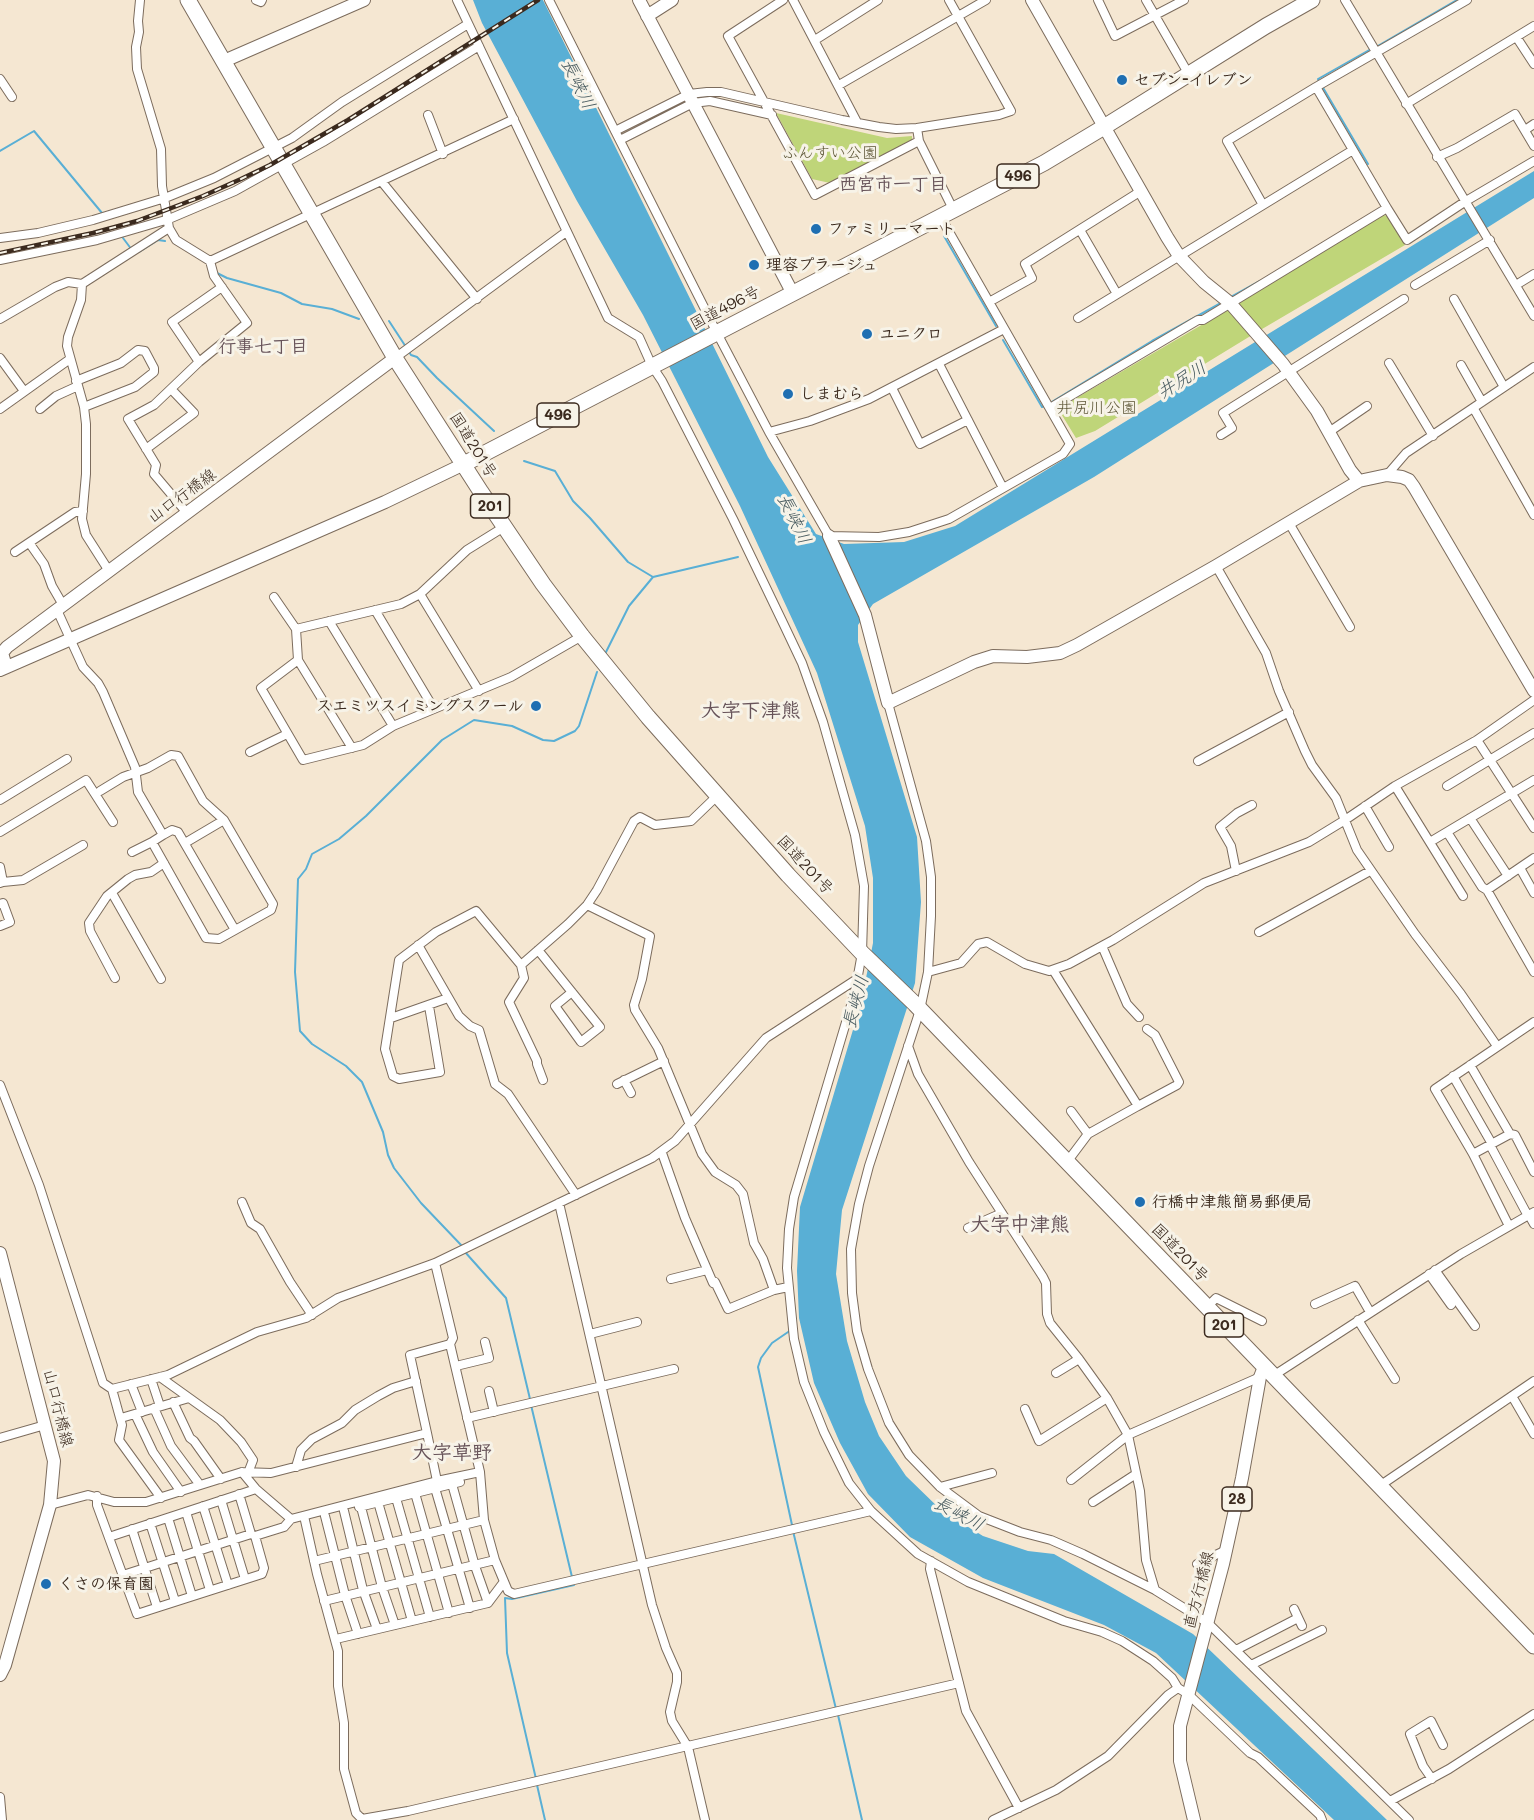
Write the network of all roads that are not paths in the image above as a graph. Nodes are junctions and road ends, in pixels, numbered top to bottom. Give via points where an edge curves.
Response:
1 (140, 0) edge
2 (188, 0) edge
3 (256, 0) edge
4 (262, 0) edge
5 (364, 0) edge
6 (457, 0) edge
7 (639, 0) edge
8 (672, 0) edge
9 (783, 0) edge
10 (794, 0) edge
11 (878, 0) edge
12 (949, 0) edge
13 (986, 0) edge
14 (1032, 0) edge
15 (1098, 0) edge
16 (1146, 0) edge
17 (1184, 0) edge
18 (1312, 0) edge
19 (1345, 0) edge
20 (1467, 0) edge
21 (551, 1) edge
22 (647, 16) junction
23 (958, 16) junction
24 (1155, 16) junction
25 (468, 24) junction
26 (1534, 26) edge
27 (1517, 38) junction
28 (815, 40) junction
29 (479, 46) junction
30 (1376, 52) junction
31 (224, 62) junction
32 (1534, 64) edge
33 (1188, 73) junction
34 (0, 78) edge
35 (839, 85) junction
36 (1316, 87) junction
37 (12, 98) dead end
38 (691, 98) junction
39 (765, 102) junction
40 (1406, 104) junction
41 (428, 115) dead end
42 (772, 115) junction
43 (514, 119) junction
44 (857, 122) junction
45 (1534, 124) edge
46 (917, 128) junction
47 (1104, 128) junction
48 (1524, 130) junction
49 (615, 131) junction
50 (620, 140) junction
51 (919, 141) junction
52 (1534, 146) edge
53 (274, 148) junction
54 (1353, 150) junction
55 (443, 154) junction
56 (1437, 157) junction
57 (1534, 161) edge
58 (284, 164) junction
59 (382, 182) junction
60 (1141, 191) junction
61 (165, 198) junction
62 (1468, 203) junction
63 (1263, 205) junction
64 (1387, 208) junction
65 (311, 213) junction
66 (947, 213) junction
67 (169, 223) junction
68 (1080, 230) junction
69 (566, 232) junction
70 (0, 238) edge
71 (1489, 238) junction
72 (1179, 256) junction
73 (0, 260) edge
74 (210, 261) junction
75 (1534, 274) edge
76 (82, 284) junction
77 (1415, 285) dead end
78 (1516, 285) junction
79 (222, 287) junction
80 (792, 292) junction
81 (1117, 294) junction
82 (1404, 298) dead end
83 (477, 299) junction
84 (1454, 299) dead end
85 (989, 302) junction
86 (1230, 303) junction
87 (1534, 316) edge
88 (1078, 318) dead end
89 (0, 319) edge
90 (1004, 329) junction
91 (715, 334) junction
92 (0, 358) edge
93 (396, 358) junction
94 (70, 359) junction
95 (199, 362) junction
96 (1389, 363) dead end
97 (939, 364) junction
98 (1461, 365) dead end
99 (652, 366) junction
100 (1286, 368) junction
101 (1534, 368) edge
102 (77, 384) junction
103 (1504, 387) junction
104 (892, 388) junction
105 (172, 390) junction
106 (24, 391) junction
107 (1482, 402) junction
108 (1367, 406) dead end
109 (84, 407) junction
110 (1050, 408) junction
111 (0, 409) edge
112 (40, 409) dead end
113 (1474, 409) junction
114 (968, 420) junction
115 (769, 432) junction
116 (1329, 432) junction
117 (1221, 435) dead end
118 (1433, 436) junction
119 (146, 449) junction
120 (464, 464) junction
121 (1387, 475) junction
122 (1359, 481) junction
123 (1003, 488) junction
124 (83, 511) junction
125 (187, 513) junction
126 (1534, 515) edge
127 (1289, 523) junction
128 (504, 527) junction
129 (828, 536) junction
130 (30, 544) junction
131 (15, 552) dead end
132 (1216, 566) junction
133 (109, 571) junction
134 (420, 594) junction
135 (274, 597) dead end
136 (60, 608) junction
137 (375, 610) junction
138 (329, 621) junction
139 (1350, 627) dead end
140 (296, 629) junction
141 (582, 636) junction
142 (70, 639) junction
143 (298, 660) junction
144 (3, 669) edge
145 (478, 691) junction
146 (1534, 691) edge
147 (1534, 700) edge
148 (888, 703) junction
149 (434, 709) junction
150 (1289, 712) junction
151 (393, 726) junction
152 (287, 734) junction
153 (1534, 734) edge
154 (1477, 740) junction
155 (352, 748) junction
156 (250, 752) dead end
157 (67, 759) dead end
158 (1490, 760) junction
159 (1198, 761) dead end
160 (136, 773) junction
161 (1534, 780) edge
162 (1395, 786) junction
163 (1447, 786) dead end
164 (100, 790) dead end
165 (1512, 793) junction
166 (717, 796) junction
167 (0, 800) edge
168 (1252, 805) dead end
169 (1365, 806) junction
170 (1470, 818) junction
171 (224, 820) junction
172 (1345, 820) junction
173 (113, 822) dead end
174 (1534, 828) edge
175 (0, 832) edge
176 (1447, 832) junction
177 (163, 835) junction
178 (152, 842) junction
179 (1430, 842) junction
180 (184, 843) junction
181 (83, 845) dead end
182 (1389, 847) dead end
183 (132, 852) dead end
184 (1534, 858) edge
185 (164, 863) junction
186 (0, 867) edge
187 (1520, 868) junction
188 (1236, 871) junction
189 (1370, 871) junction
190 (1508, 876) junction
191 (1, 883) edge
192 (1487, 890) junction
193 (112, 893) junction
194 (1534, 893) edge
195 (1463, 896) dead end
196 (0, 904) edge
197 (587, 905) junction
198 (0, 926) edge
199 (235, 930) junction
200 (1259, 932) dead end
201 (418, 945) junction
202 (1102, 946) junction
203 (538, 950) junction
204 (865, 955) junction
205 (521, 965) junction
206 (1053, 970) junction
207 (928, 972) junction
208 (1534, 972) edge
209 (115, 978) dead end
210 (161, 979) dead end
211 (857, 979) junction
212 (572, 992) junction
213 (448, 998) junction
214 (429, 1006) junction
215 (917, 1007) junction
216 (1139, 1017) dead end
217 (391, 1018) junction
218 (1534, 1022) edge
219 (1148, 1029) dead end
220 (908, 1046) junction
221 (1497, 1046) junction
222 (664, 1061) junction
223 (1470, 1065) junction
224 (1453, 1076) junction
225 (543, 1080) dead end
226 (0, 1085) edge
227 (631, 1093) dead end
228 (1138, 1106) junction
229 (1071, 1111) dead end
230 (691, 1124) junction
231 (1088, 1134) junction
232 (1510, 1134) junction
233 (1491, 1144) junction
234 (662, 1153) junction
235 (1473, 1154) junction
236 (1067, 1162) junction
237 (1534, 1172) edge
238 (576, 1195) junction
239 (242, 1202) dead end
240 (559, 1203) junction
241 (1002, 1212) junction
242 (1530, 1214) edge
243 (1534, 1224) edge
244 (1509, 1227) junction
245 (968, 1228) dead end
246 (0, 1253) edge
247 (435, 1263) junction
248 (707, 1270) junction
249 (1432, 1272) junction
250 (671, 1279) dead end
251 (788, 1287) junction
252 (774, 1290) junction
253 (1316, 1304) dead end
254 (1451, 1305) dead end
255 (1207, 1307) junction
256 (1370, 1312) junction
257 (312, 1315) junction
258 (1358, 1320) junction
259 (637, 1322) dead end
260 (1262, 1322) dead end
261 (1475, 1326) dead end
262 (590, 1334) junction
263 (485, 1342) dead end
264 (450, 1344) junction
265 (1079, 1359) junction
266 (456, 1366) junction
267 (674, 1369) dead end
268 (1056, 1373) dead end
269 (1266, 1373) junction
270 (651, 1375) junction
271 (160, 1377) junction
272 (151, 1379) junction
273 (1395, 1379) dead end
274 (1534, 1381) edge
275 (416, 1382) junction
276 (131, 1384) junction
277 (654, 1385) dead end
278 (602, 1387) junction
279 (112, 1389) junction
280 (489, 1391) dead end
281 (1512, 1396) junction
282 (189, 1398) junction
283 (1107, 1398) junction
284 (173, 1402) junction
285 (157, 1407) junction
286 (1025, 1409) dead end
287 (494, 1412) junction
288 (138, 1413) junction
289 (121, 1418) junction
290 (467, 1418) junction
291 (45, 1425) junction
292 (427, 1433) junction
293 (1534, 1434) edge
294 (1128, 1435) junction
295 (0, 1438) edge
296 (296, 1467) junction
297 (480, 1472) junction
298 (245, 1473) junction
299 (992, 1473) dead end
300 (1136, 1474) junction
301 (220, 1479) junction
302 (467, 1480) dead end
303 (1071, 1480) dead end
304 (452, 1484) junction
305 (200, 1485) junction
306 (436, 1485) junction
307 (1380, 1485) junction
308 (940, 1487) junction
309 (256, 1489) junction
310 (181, 1492) junction
311 (415, 1493) junction
312 (238, 1494) junction
313 (97, 1496) junction
314 (160, 1498) junction
315 (396, 1498) junction
316 (221, 1500) junction
317 (378, 1502) junction
318 (1093, 1502) dead end
319 (50, 1505) junction
320 (203, 1506) junction
321 (361, 1507) junction
322 (344, 1511) junction
323 (871, 1511) junction
324 (186, 1512) junction
325 (325, 1516) junction
326 (168, 1518) junction
327 (307, 1518) junction
328 (291, 1520) junction
329 (484, 1520) junction
330 (150, 1523) junction
331 (463, 1525) junction
332 (132, 1529) junction
333 (446, 1529) junction
334 (426, 1534) junction
335 (253, 1535) junction
336 (109, 1537) junction
337 (407, 1539) junction
338 (233, 1540) junction
339 (388, 1543) junction
340 (216, 1546) junction
341 (371, 1547) junction
342 (1226, 1550) junction
343 (354, 1551) junction
344 (198, 1552) junction
345 (334, 1556) junction
346 (180, 1557) junction
347 (495, 1560) junction
348 (314, 1561) junction
349 (931, 1561) junction
350 (163, 1563) junction
351 (1197, 1564) dead end
352 (644, 1565) junction
353 (475, 1566) junction
354 (144, 1569) junction
355 (457, 1569) junction
356 (437, 1574) junction
357 (123, 1575) junction
358 (418, 1578) junction
359 (245, 1579) junction
360 (400, 1582) junction
361 (503, 1582) junction
362 (228, 1585) junction
363 (382, 1587) junction
364 (210, 1590) junction
365 (363, 1590) junction
366 (1155, 1590) junction
367 (345, 1595) junction
368 (192, 1596) junction
369 (175, 1601) junction
370 (324, 1601) junction
371 (488, 1603) junction
372 (157, 1607) junction
373 (470, 1608) junction
374 (449, 1612) junction
375 (430, 1617) junction
376 (412, 1621) junction
377 (395, 1625) junction
378 (1302, 1626) dead end
379 (1207, 1627) junction
380 (377, 1629) junction
381 (1322, 1630) dead end
382 (358, 1634) junction
383 (336, 1639) junction
384 (1534, 1646) edge
385 (1236, 1650) junction
386 (1251, 1665) junction
387 (0, 1675) edge
388 (958, 1683) junction
389 (1186, 1689) junction
390 (1534, 1714) edge
391 (1443, 1745) dead end
392 (688, 1747) junction
393 (1432, 1779) junction
394 (0, 1797) edge
395 (1390, 1801) junction
396 (1019, 1809) junction
397 (409, 1816) edge
398 (2, 1820) edge
399 (705, 1820) edge
400 (993, 1820) edge
401 (1194, 1820) edge
402 (1322, 1820) edge
403 (1409, 1820) edge

1 - 61 street via 137,69 161,149
2 - 31 highway, 国道201号 / 201
3 - 4 street
5 - 31 street
6 - 25 street
7 - 22 street
8 - 22 street
9 - 39 street via 728,36
10 - 28 street
11 - 28 street
12 - 23 street
13 - 23 street
14 - 47 street
15 - 24 street via 1115,36
16 - 24 street
17 - 24 street
18 - 33 highway, 国道496号 / 496
19 - 30 street
20 - 30 street
21 - 49 street
22 - 38 street
23 - 35 street
23 - 46 street via 1011,111
24 - 33 street
25 - 29 street
25 - 53 street
26 - 27 street
27 - 32 street
27 - 40 street
28 - 35 street
29 - 43 street
29 - 58 street
30 - 36 street
30 - 40 street
31 - 53 highway, 国道201号 / 201
33 - 47 highway, 国道496号 / 496
34 - 37 street
35 - 44 street
36 - 54 street
36 - 63 street via 1227,141
38 - 39 street via 721,92
38 - 42 street
38 - 49 street
38 - 50 street
38 - 80 street
39 - 42 street
39 - 44 street
40 - 56 street
41 - 55 street
42 - 51 street via 815,195
43 - 55 street
43 - 69 street
44 - 46 street via 896,129
45 - 48 street
46 - 51 street
47 - 60 street
47 - 66 highway, 国道496号 / 496
48 - 52 street
48 - 56 street via 1515,114
49 - 50 street
50 - 91 street
51 - 66 street
53 - 58 highway, 国道201号 / 201
53 - 61 street
54 - 63 street
54 - 64 street
55 - 59 street
56 - 62 street
57 - 62 street
58 - 65 highway, 国道201号 / 201
58 - 67 street
59 - 65 street
59 - 83 street
60 - 68 street
60 - 72 street
61 - 67 street
61 - 70 street via 93,220
62 - 64 street via 1407,240
62 - 71 street
63 - 72 street
64 - 86 street
65 - 74 street
65 - 93 highway, 国道201号 / 201
66 - 80 highway, 国道496号 / 496
66 - 85 street
67 - 73 street
67 - 74 street via 176,240
67 - 76 street
68 - 81 street
68 - 85 street via 1025,264 1032,278
69 - 83 street
69 - 99 street via 608,318 639,337
71 - 77 street
71 - 78 street
72 - 81 street
72 - 86 street
74 - 79 street
75 - 78 street
76 - 89 street via 68,282 55,287
76 - 94 street via 81,300 68,337
78 - 87 street
79 - 95 street via 247,323
79 - 95 street via 172,322
80 - 91 highway, 国道496号 / 496
81 - 88 street
82 - 100 street
83 - 93 street
84 - 103 street
85 - 90 street
86 - 100 street
86 - 110 street
90 - 97 street
90 - 110 street
91 - 99 highway, 国道496号 / 496
91 - 115 street
92 - 106 street
93 - 120 highway, 国道201号 / 201
93 - 125 street, 山口行橋線
94 - 102 street
94 - 106 street
95 - 105 street
96 - 118 street
97 - 104 street
97 - 114 street
98 - 107 street
99 - 120 highway, 国道496号 / 496
99 - 204 street via 733,519 802,663 855,835 864,886
100 - 116 street
100 - 117 street via 1223,413 1232,428
101 - 103 street
102 - 109 street
102 - 109 street via 121,363 138,350 145,351 154,368 135,387
102 - 112 street
103 - 107 street
104 - 114 street via 920,444
104 - 115 street via 810,421
105 - 119 street via 128,419
105 - 119 street via 194,413
106 - 111 street
107 - 113 street
108 - 116 street
109 - 124 street via 87,442
110 - 123 street via 1070,444 1063,454
113 - 118 street
113 - 126 street
114 - 123 street
115 - 129 street
116 - 122 street
118 - 121 street via 1406,453
119 - 125 street via 156,465 154,474
120 - 128 highway, 国道201号 / 201
120 - 142 street, 山口行橋線
121 - 122 street
121 - 146 street via 1409,480 1414,487
122 - 127 street
123 - 129 street via 949,519 909,532 879,537
124 - 130 street via 75,512
124 - 133 street via 86,535
125 - 133 street, 山口行橋線
127 - 132 street
127 - 139 street
128 - 134 street via 467,550
128 - 141 highway, 国道201号 / 201
129 - 148 street via 865,615
130 - 131 street
130 - 136 street via 44,564
132 - 148 street via 1060,653 993,656
132 - 150 street via 1266,653
133 - 136 street, 山口行橋線
134 - 137 street
134 - 145 street
135 - 140 street
136 - 142 street
136 - 144 street, 山口行橋線 via 3,650
137 - 138 street
137 - 149 street
138 - 140 street
138 - 151 street
140 - 143 street
141 - 145 street
141 - 166 highway, 国道201号 / 201
142 - 144 street, 山口行橋線
142 - 160 street via 83,667 100,687
143 - 152 street via 261,688
143 - 155 street
145 - 149 street
147 - 154 street
148 - 207 street via 926,841 932,916
149 - 151 street
150 - 159 street
150 - 172 street via 1312,765 1336,798
151 - 155 street
152 - 155 street via 303,760
152 - 156 street
153 - 158 street
154 - 158 street
154 - 162 street
157 - 167 street
158 - 163 street
158 - 165 street
160 - 164 street
160 - 171 street via 176,754 204,801
160 - 177 street via 138,792
161 - 165 street
162 - 169 street
162 - 179 street
165 - 170 street
165 - 174 street
166 - 197 street via 691,821 655,825 640,818 633,821
166 - 204 highway, 国道201号 / 201
168 - 188 street via 1220,826 1231,846
169 - 172 street
169 - 182 street
170 - 176 street
170 - 190 street
171 - 180 street
171 - 199 street via 273,904 271,910
172 - 188 street via 1309,842
172 - 189 street
173 - 175 street via 86,780
176 - 179 street
176 - 192 street
177 - 178 street
177 - 180 street via 172,830 178,832
178 - 183 street
178 - 185 street
179 - 195 street
180 - 199 street
181 - 191 street via 23,880
184 - 187 street
185 - 193 street via 151,872 135,875
185 - 199 street via 206,938 219,939
186 - 191 street
187 - 190 street
187 - 194 street
188 - 202 street via 1189,891
189 - 200 street
189 - 221 street
190 - 192 street
192 - 208 street
193 - 209 street via 89,923
193 - 210 street
196 - 198 street via 3,903 10,922
197 - 203 street
197 - 222 street via 650,936 634,1005
201 - 205 street via 476,911
201 - 213 street
201 - 217 street via 399,960
202 - 206 street
202 - 216 street via 1119,989
203 - 205 street
203 - 212 street
204 - 211 street
204 - 215 highway, 国道201号 / 201
205 - 225 street via 524,978 508,1002
206 - 207 street via 1015,960 987,942 978,944 961,963
206 - 228 street
207 - 215 street
211 - 230 street via 766,1038
211 - 251 street via 794,1197
212 - 212 street via 555,1006 581,1042 600,1027
213 - 214 street
213 - 238 street via 463,1021 479,1030 495,1083 508,1094
214 - 217 street
214 - 217 street via 440,1072 399,1079 393,1076 386,1049
215 - 220 street
215 - 236 highway, 国道201号 / 201
218 - 221 street
219 - 228 street via 1155,1035 1179,1082
220 - 241 street via 918,1074
220 - 308 street via 859,1204 851,1249 852,1293 862,1350 889,1423 909,1455
221 - 223 street
222 - 227 street via 620,1082
222 - 230 street
223 - 224 street
223 - 232 street
224 - 233 street
224 - 235 street via 1435,1089
226 - 279 street via 39,1185 103,1383
228 - 231 street
229 - 231 street
230 - 234 street
230 - 252 street via 708,1163 743,1194 754,1242
231 - 236 street
232 - 233 street
232 - 237 street via 1515,1135
233 - 235 street
233 - 242 street
234 - 238 street
234 - 248 street
235 - 244 street
236 - 255 highway, 国道201号 / 201
238 - 240 street
239 - 257 street via 251,1223 260,1229
240 - 247 street
240 - 262 street
241 - 245 street
241 - 265 street via 1046,1282 1050,1323
242 - 243 street
242 - 244 street
244 - 249 street
246 - 291 street, 山口行橋線
247 - 257 street via 338,1298
247 - 264 street via 453,1338
248 - 250 street
248 - 252 street via 728,1309
249 - 254 street
249 - 256 street
249 - 261 street
251 - 252 street
251 - 323 street via 804,1382 849,1483
253 - 256 street via 1355,1286
255 - 260 street via 1216,1298
255 - 269 highway, 国道201号 / 201
256 - 258 street
257 - 271 street via 257,1332
258 - 269 street
258 - 273 street
259 - 262 street
262 - 278 street
263 - 266 street via 489,1358
264 - 266 street
264 - 275 street via 410,1355
265 - 268 street
265 - 283 street
266 - 290 street
267 - 270 street
269 - 294 street
269 - 307 highway, 国道201号 / 201
269 - 342 street, 直方行橋線 / 28
270 - 277 street
270 - 278 street
271 - 272 street
271 - 282 street
272 - 276 street
272 - 285 street
274 - 281 street
275 - 292 street
275 - 296 street via 378,1396 312,1439 301,1450
276 - 279 street
276 - 288 street
278 - 287 street
278 - 352 street
279 - 289 street
280 - 287 street
281 - 293 street
281 - 307 street
282 - 284 street
282 - 298 street via 220,1420 241,1442 253,1460
283 - 286 street via 1039,1442
283 - 294 street
284 - 285 street
284 - 301 street via 190,1438
285 - 288 street
285 - 305 street via 171,1446
287 - 290 street
288 - 289 street
288 - 310 street via 153,1452
289 - 314 street via 119,1440
290 - 297 street
291 - 295 street
291 - 319 street, 山口行橋線 via 54,1461
292 - 296 street
292 - 306 street
294 - 300 street
294 - 303 street
296 - 298 street via 271,1473
297 - 306 street
297 - 329 street
298 - 301 street
298 - 309 street
299 - 308 street
300 - 318 street
300 - 366 street via 1146,1560
301 - 305 street
302 - 304 street
304 - 306 street
304 - 331 street
305 - 310 street
306 - 311 street
306 - 327 street
306 - 333 street
307 - 384 highway, 国道201号 / 201
308 - 366 street via 979,1516 1051,1540
309 - 312 street
309 - 328 street
310 - 314 street
311 - 315 street
311 - 334 street
312 - 316 street
312 - 335 street
313 - 314 street via 114,1502
313 - 319 street
313 - 336 street
315 - 317 street
315 - 337 street
316 - 320 street
316 - 338 street
317 - 321 street
317 - 339 street
319 - 387 street, 山口行橋線
320 - 324 street
320 - 340 street
321 - 322 street
321 - 341 street
322 - 325 street
322 - 343 street
323 - 349 street
323 - 352 street
324 - 326 street
324 - 344 street
325 - 327 street
325 - 345 street
326 - 330 street
326 - 346 street
327 - 328 street
327 - 348 street
328 - 335 street via 284,1527
329 - 331 street
329 - 347 street
330 - 332 street
330 - 350 street
331 - 333 street
331 - 353 street
332 - 336 street
332 - 354 street
333 - 334 street
333 - 355 street
334 - 337 street
334 - 356 street
335 - 338 street
335 - 359 street via 264,1568 262,1574
336 - 357 street
337 - 339 street
337 - 358 street
338 - 340 street
338 - 359 street
339 - 341 street
339 - 360 street
340 - 344 street
340 - 362 street
341 - 343 street
341 - 363 street
342 - 351 street
342 - 379 street, 直方行橋線 / 28
343 - 345 street
343 - 365 street
344 - 346 street
344 - 364 street
345 - 348 street
345 - 367 street
346 - 350 street
346 - 368 street
347 - 353 street
347 - 361 street
348 - 370 street
349 - 388 street
349 - 389 street via 968,1582 1122,1641
350 - 354 street
350 - 369 street
352 - 361 street via 514,1594
352 - 392 street via 657,1622 677,1673 672,1721
353 - 355 street
353 - 371 street
354 - 357 street
354 - 372 street
355 - 356 street
355 - 373 street
356 - 358 street
356 - 374 street
357 - 372 street via 137,1614
358 - 360 street
358 - 375 street
359 - 362 street
360 - 363 street
360 - 376 street
361 - 371 street
362 - 364 street
363 - 365 street
363 - 377 street
364 - 368 street
365 - 367 street
365 - 380 street
366 - 379 street
367 - 370 street
367 - 382 street
368 - 369 street
369 - 372 street
370 - 383 street
371 - 373 street
373 - 374 street
374 - 375 street
375 - 376 street
376 - 377 street
377 - 380 street
378 - 385 street via 1296,1613
379 - 385 street
379 - 389 street, 直方行橋線 / 28
380 - 382 street
381 - 386 street
382 - 383 street
383 - 397 street via 344,1769 356,1813 362,1819
385 - 386 street
386 - 395 street
388 - 392 street
388 - 396 street via 973,1727
389 - 396 street via 1168,1695 1108,1756
389 - 401 street, 直方行橋線 / 28 via 1179,1752
389 - 402 street
390 - 393 street
391 - 393 street via 1431,1721 1410,1734
392 - 397 street
392 - 399 street
393 - 395 street
394 - 398 street
395 - 403 street
396 - 400 street

